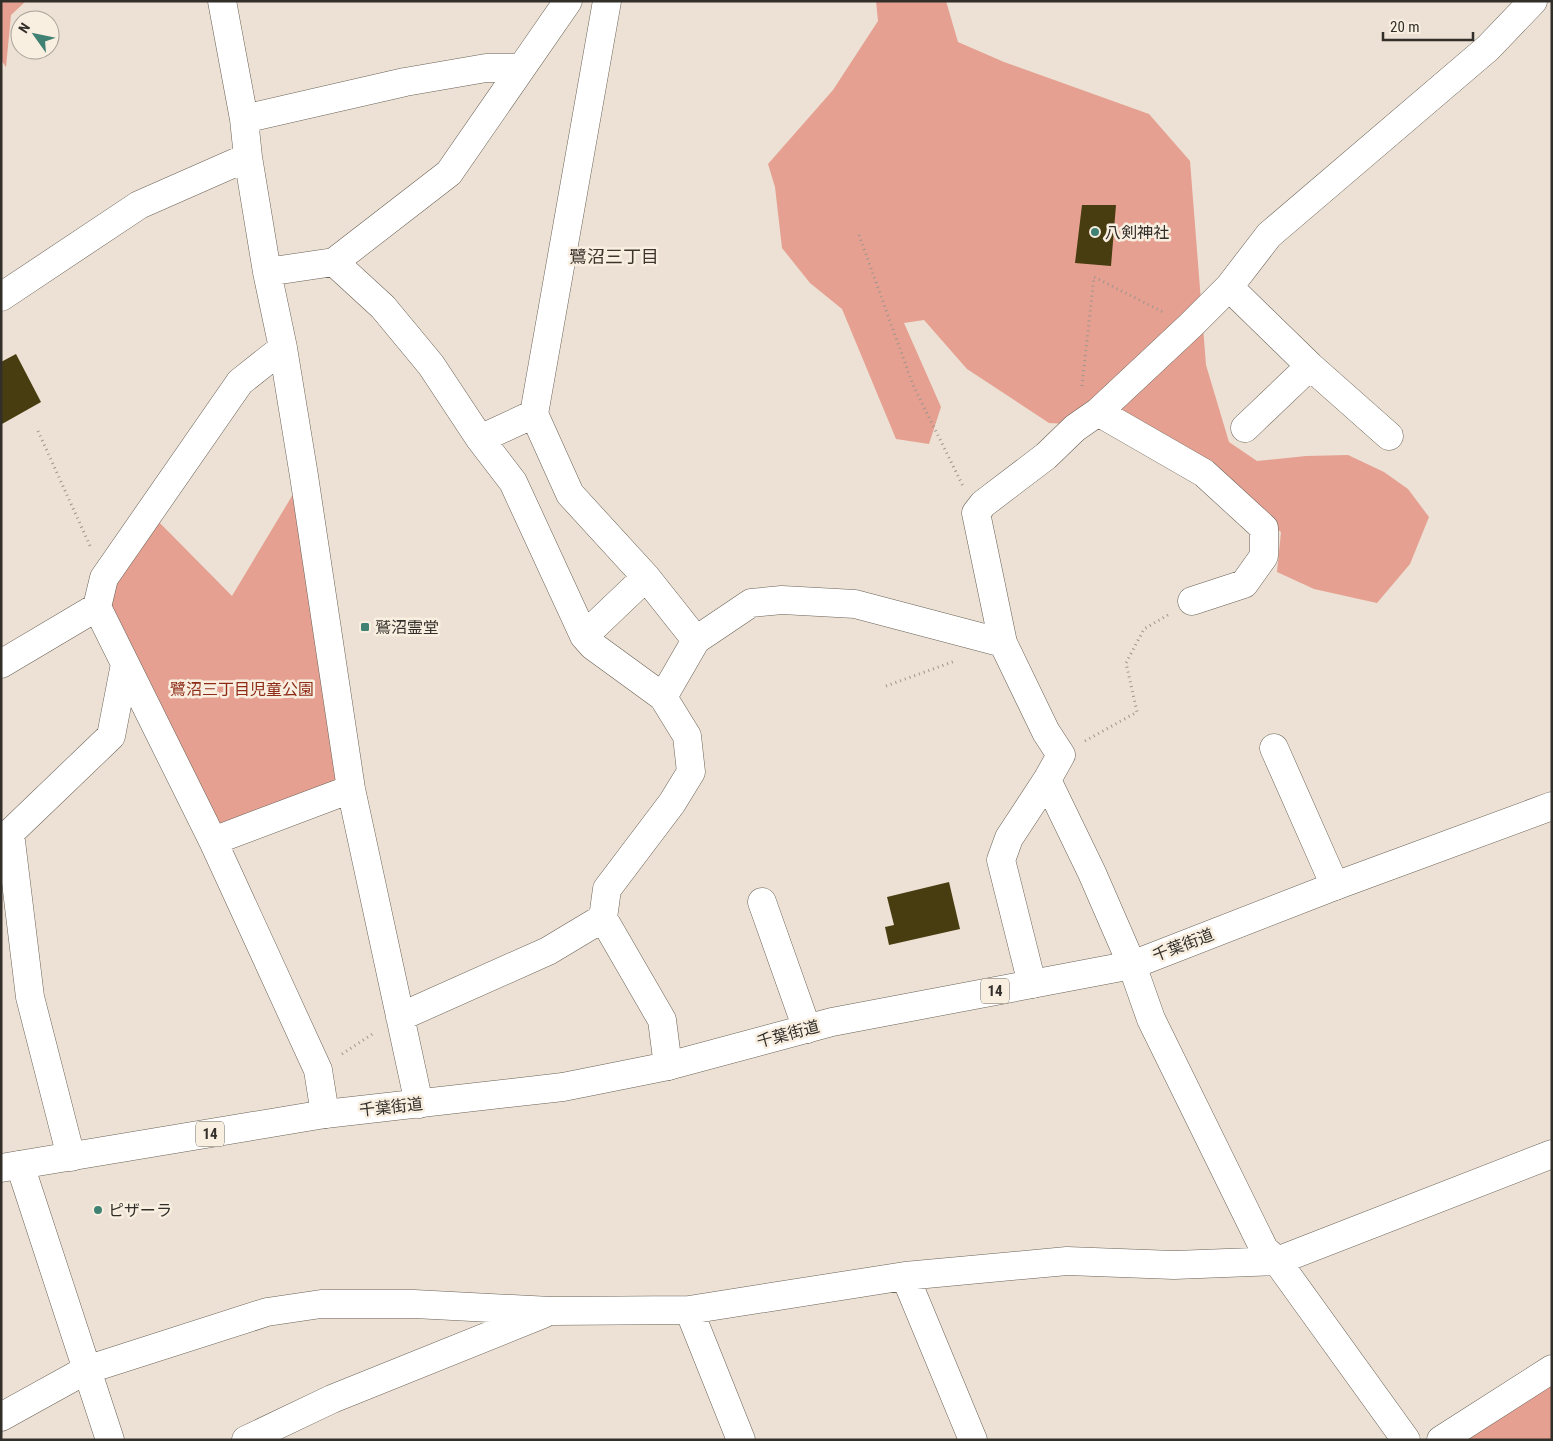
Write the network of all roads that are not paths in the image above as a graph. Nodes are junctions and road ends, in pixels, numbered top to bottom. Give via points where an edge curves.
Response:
1 (222, 1) edge
2 (568, 1) edge
3 (607, 1) edge
4 (1533, 1) edge
5 (521, 68) junction
6 (244, 119) junction
7 (248, 157) junction
8 (334, 262) junction
9 (267, 272) junction
10 (1230, 286) junction
11 (1, 297) edge
12 (283, 348) junction
13 (1310, 366) junction
14 (1098, 412) junction
15 (534, 414) junction
16 (1245, 428) dead end
17 (1389, 436) dead end
18 (480, 439) junction
19 (646, 577) junction
20 (1192, 601) road end
21 (97, 607) junction
22 (584, 636) junction
23 (696, 640) junction
24 (1003, 643) junction
25 (1, 664) edge
26 (125, 664) junction
27 (663, 697) junction
28 (1274, 748) dead end
29 (1046, 780) junction
30 (351, 789) junction
31 (1552, 806) edge
32 (6, 825) edge
33 (213, 841) junction
34 (1336, 886) junction
35 (762, 902) dead end
36 (604, 918) junction
37 (1132, 965) junction
38 (1032, 984) junction
39 (400, 1017) junction
40 (808, 1028) junction
41 (668, 1066) junction
42 (419, 1104) junction
43 (325, 1114) junction
44 (1552, 1154) edge
45 (71, 1157) junction
46 (10, 1166) edge
47 (1277, 1261) junction
48 (905, 1276) junction
49 (689, 1310) junction
50 (551, 1311) junction
51 (1552, 1369) edge
52 (86, 1370) junction
53 (1, 1418) edge
54 (110, 1440) edge
55 (246, 1440) edge
56 (741, 1440) edge
57 (973, 1440) edge
58 (1406, 1440) edge
59 (1441, 1440) edge

1 - 6 main road
2 - 5 main road
3 - 15 main road
4 - 10 main road via 1488,48 1269,235
5 - 6 main road via 486,68 405,82
5 - 8 main road via 448,173
6 - 7 main road
7 - 9 main road
7 - 11 main road via 139,205
8 - 9 main road
8 - 18 main road via 383,307 431,365
9 - 12 main road
10 - 13 main road
10 - 14 main road
12 - 21 main road via 240,382 104,578
12 - 30 main road
13 - 16 main road
13 - 17 main road
14 - 20 main road via 1204,473 1264,528 1264,556 1244,584
14 - 24 main road via 976,513
15 - 18 main road
15 - 19 main road via 570,494
18 - 22 main road via 512,482
19 - 22 main road
19 - 23 main road
21 - 25 main road
21 - 26 main road
22 - 27 main road
23 - 24 main road via 751,603 782,600 856,604
23 - 27 main road
24 - 29 main road via 1046,732 1061,755
26 - 32 main road via 110,736
26 - 33 main road
27 - 36 main road via 687,736 691,772 607,890
28 - 34 main road
29 - 37 main road via 1092,873
29 - 38 main road via 1009,838 1001,860
30 - 33 main road
30 - 39 main road
31 - 34 main road, 千葉街道 / 14
32 - 45 main road via 30,998
33 - 43 main road via 318,1070
34 - 37 main road, 千葉街道 / 14
35 - 40 main road
36 - 39 main road via 548,950
36 - 41 main road via 662,1020
37 - 38 main road, 千葉街道 / 14
37 - 47 main road via 1151,1019 1225,1172 1264,1248
38 - 40 main road, 千葉街道 / 14
39 - 42 main road
40 - 41 main road, 千葉街道 / 14
41 - 42 main road, 千葉街道 / 14 via 563,1087
42 - 43 main road, 千葉街道 / 14
43 - 45 main road, 千葉街道 / 14
44 - 47 main road
45 - 46 main road, 千葉街道 / 14
46 - 52 main road
47 - 48 main road via 1174,1265 1067,1261
47 - 58 main road
48 - 49 main road
48 - 57 main road
49 - 50 main road
49 - 56 main road
50 - 52 main road via 414,1304 321,1304 267,1312
50 - 55 main road via 332,1399
51 - 59 main road
52 - 53 main road
52 - 54 main road

